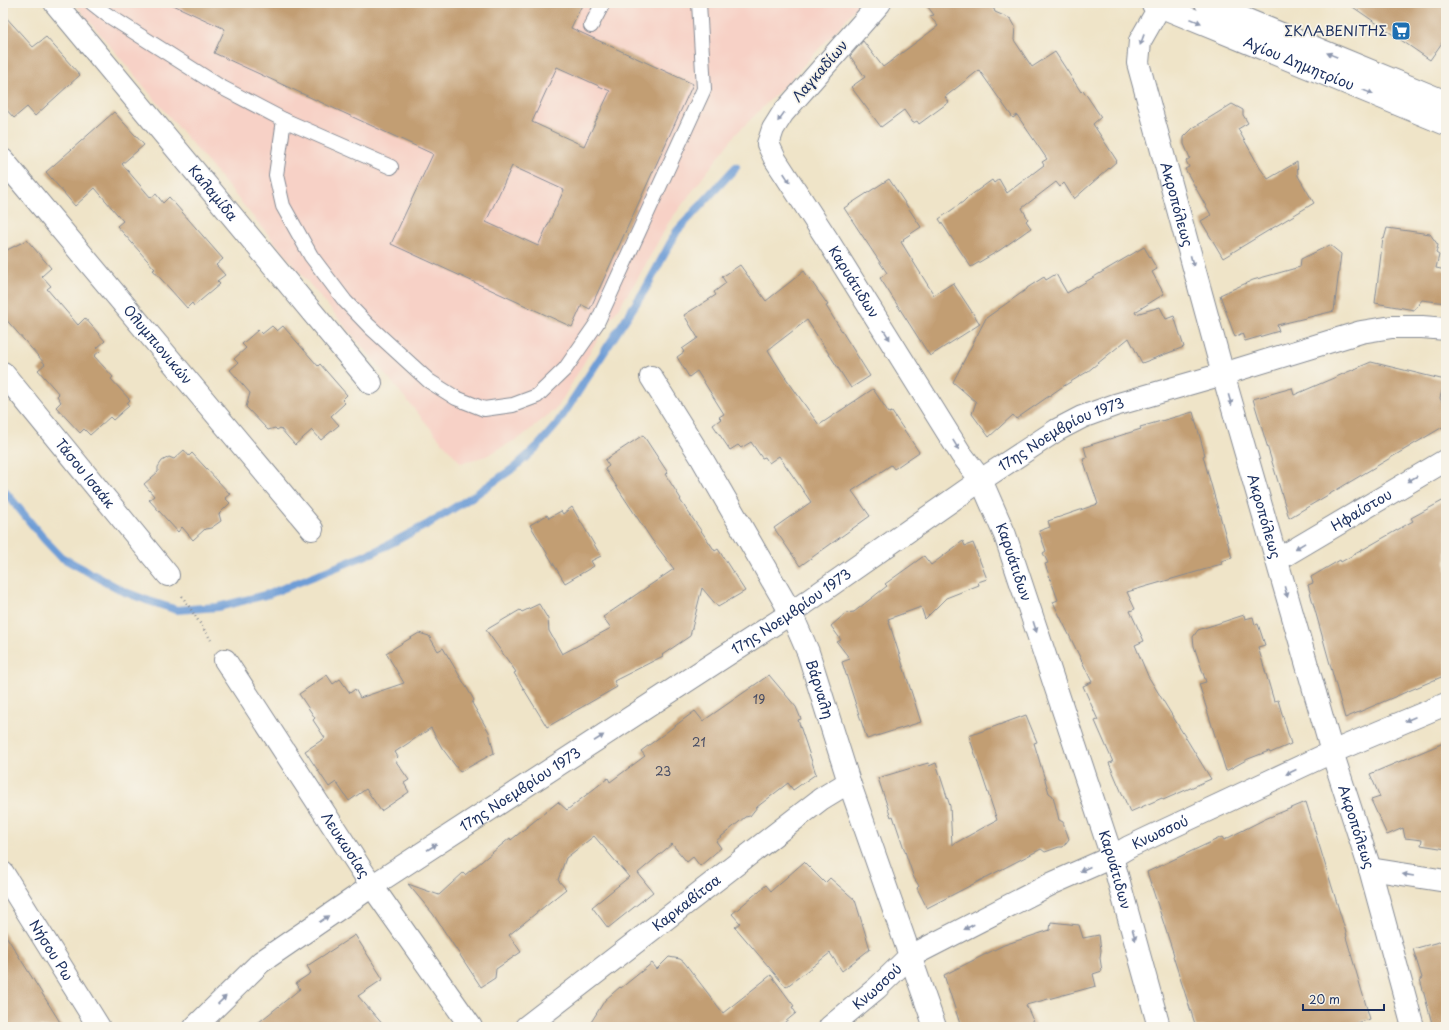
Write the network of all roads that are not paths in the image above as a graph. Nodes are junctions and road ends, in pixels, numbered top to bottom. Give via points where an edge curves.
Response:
1 (55, 3) edge
2 (92, 3) edge
3 (604, 3) edge
4 (699, 3) edge
5 (880, 3) edge
6 (1206, 3) edge
7 (1156, 5) edge
8 (590, 26) dead end
9 (1446, 102) edge
10 (284, 120) junction
11 (1446, 124) edge
12 (768, 144) joint
13 (3, 160) edge
14 (390, 168) dead end
15 (1446, 329) edge
16 (3, 373) edge
17 (1223, 374) junction
18 (651, 377) dead end
19 (371, 383) dead end
20 (1446, 460) edge
21 (981, 480) junction
22 (312, 528) dead end
23 (1277, 560) junction
24 (168, 575) road end
25 (791, 613) junction
26 (225, 660) road end
27 (1446, 704) edge
28 (1332, 752) junction
29 (849, 782) junction
30 (1112, 857) junction
31 (1370, 869) junction
32 (3, 873) edge
33 (1446, 881) edge
34 (372, 886) junction
35 (909, 957) junction
36 (99, 1027) edge
37 (195, 1027) edge
38 (471, 1027) edge
39 (526, 1027) edge
40 (830, 1027) edge
41 (935, 1027) edge
42 (1159, 1027) edge
43 (1413, 1027) edge

1 - 19 street, Καλαμίδα
2 - 10 lane via 219,86
3 - 8 lane
4 - 10 lane via 704,89 601,316 565,369 537,396 513,405 484,409 456,398 429,382 345,301 311,256 282,206 276,175
5 -> 12 street, Λαγκαδίων via 783,113 773,129
9 -> 6 street, Αγίου Δημητρίου
7 -> 11 street, Αγίου Δημητρίου
7 -> 17 street, Ακροπόλεως via 1140,41 1138,63
10 - 14 lane
12 -> 21 street, Καρυάτιδων via 961,454
13 - 22 street, Ολυμπιονικών
15 - 17 street, 17ης Νοεμβρίου 1973 via 1392,327 1361,332
16 - 24 street, Τάσου Ισαάκ
17 - 21 street, 17ης Νοεμβρίου 1973 via 1082,417 1057,430
17 -> 23 street, Ακροπόλεως
18 - 25 street, Βάρναλη via 701,457
20 -> 23 street, Ηφαίστου
21 - 25 street, 17ης Νοεμβρίου 1973
21 -> 30 street, Καρυάτιδων via 1004,535
23 -> 28 street, Ακροπόλεως
25 - 29 street, Βάρναλη via 808,652
34 -> 25 street, 17ης Νοεμβρίου 1973
26 - 34 street, Λευκωσίας
27 -> 28 street, Κνωσσού
28 -> 30 street, Κνωσσού
28 - 31 street, Ακροπόλεως
29 - 35 street, Βάρναλη
29 - 39 street, Καρκαβίτσα via 821,799
30 -> 35 street, Κνωσσού via 1053,883
30 -> 42 street, Καρυάτιδων
33 -> 31 street
31 - 43 street, Ακροπόλεως
32 - 36 street, Νήσου Ρω
37 -> 34 street, 17ης Νοεμβρίου 1973 via 261,962
34 - 38 street, Λευκωσίας
35 - 40 street, Κνωσσού
35 - 41 street, Βάρναλη

